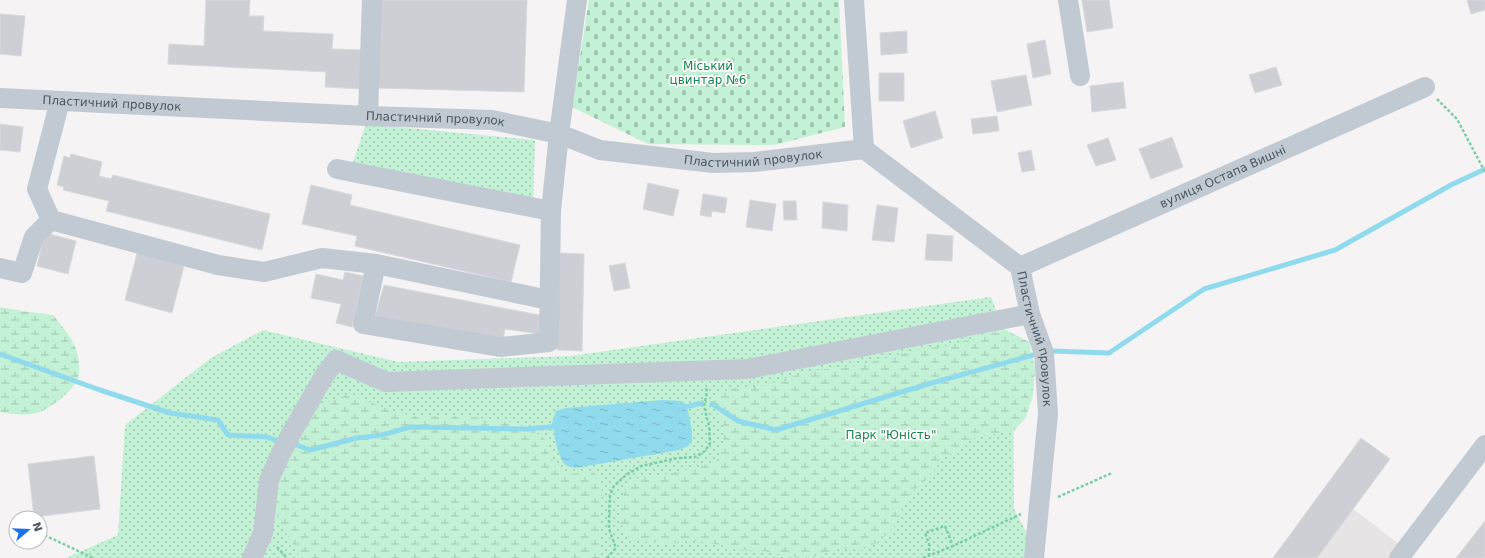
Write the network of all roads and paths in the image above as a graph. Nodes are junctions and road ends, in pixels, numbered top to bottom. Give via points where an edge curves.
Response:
1 (372, 0) edge
2 (577, 0) edge
3 (854, 0) edge
4 (1068, 0) edge
5 (1080, 76) dead end
6 (1425, 87) joint
7 (0, 98) edge
8 (60, 101) junction
9 (368, 116) junction
10 (559, 134) junction
11 (864, 149) junction
12 (337, 169) dead end
13 (1485, 172) edge
14 (551, 211) junction
15 (51, 220) junction
16 (376, 264) junction
17 (1020, 267) junction
18 (0, 268) edge
19 (549, 300) junction
20 (1030, 314) junction
21 (703, 370) junction
22 (1485, 445) edge
23 (1112, 473) dead end
24 (1040, 505) junction
25 (48, 537) edge
26 (953, 546) junction
27 (929, 556) junction
28 (1403, 557) edge
29 (93, 558) edge
30 (252, 558) edge
31 (608, 558) edge
32 (923, 558) edge
33 (1034, 558) edge

1 - 9 street
2 - 10 street
3 - 11 street
4 - 5 street
6 - 13 path via 1457,119
6 - 17 street, вулиця Остапа Вишні
7 - 8 street, Пластичний провулок
8 - 9 street, Пластичний провулок
8 - 15 street via 37,188
9 - 10 street, Пластичний провулок via 492,120
10 - 11 street, Пластичний провулок via 600,150 714,163 755,162
10 - 14 street
11 - 17 street, Пластичний провулок
12 - 14 street
14 - 19 street
15 - 16 street via 218,265 264,272 322,258
15 - 18 street via 34,237 22,274
16 - 19 street
16 - 19 street via 363,324 500,347 549,342
17 - 20 street, Пластичний провулок
20 - 21 street via 747,368
20 - 24 street, Пластичний провулок via 1044,353 1048,414
21 - 30 street via 386,382 336,360 292,432 269,480 262,532
21 - 31 path via 707,392 704,406 710,426 710,443 705,451 695,457 640,466 614,486 610,495 609,529 616,548
22 - 28 street
23 - 24 path
24 - 26 path
24 - 33 street, Пластичний провулок
25 - 29 path
26 - 27 path
26 - 27 path via 945,526 926,532
27 - 32 path

